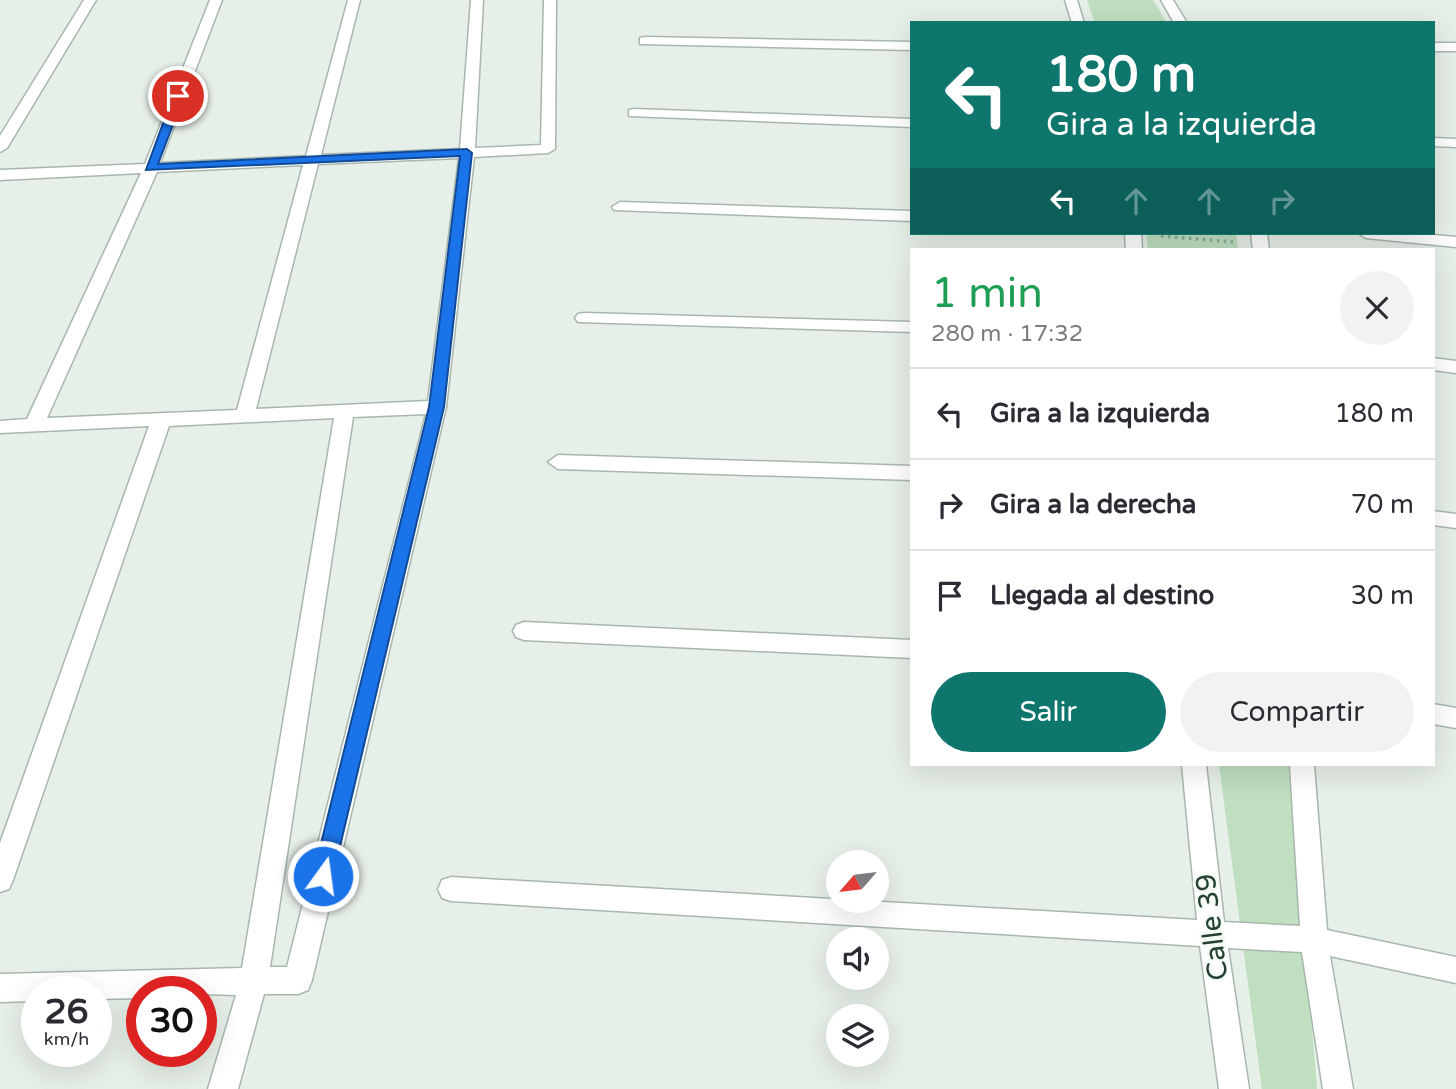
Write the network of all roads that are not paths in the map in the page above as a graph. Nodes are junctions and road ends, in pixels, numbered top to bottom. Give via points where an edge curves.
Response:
1 (90, 0) edge
2 (216, 0) edge
3 (354, 0) edge
4 (477, 0) edge
5 (550, 0) edge
6 (1071, 0) edge
7 (1167, 0) edge
8 (1077, 21) edge
9 (1180, 21) edge
10 (645, 41) dead end
11 (910, 46) edge
12 (1435, 47) edge
13 (1456, 47) edge
14 (634, 113) dead end
15 (910, 123) edge
16 (1435, 142) edge
17 (1456, 143) edge
18 (0, 148) edge
19 (467, 153) junction
20 (312, 160) junction
21 (150, 168) junction
22 (0, 175) edge
23 (620, 207) dead end
24 (910, 216) edge
25 (1386, 235) edge
26 (1456, 242) edge
27 (584, 318) dead end
28 (910, 327) edge
29 (1435, 364) edge
30 (1456, 367) edge
31 (437, 407) junction
32 (344, 412) junction
33 (245, 416) junction
34 (161, 420) junction
35 (34, 426) junction
36 (0, 427) edge
37 (558, 462) dead end
38 (910, 473) edge
39 (1435, 518) edge
40 (1456, 521) edge
41 (524, 631) dead end
42 (910, 649) edge
43 (1435, 714) edge
44 (1456, 718) edge
45 (1194, 766) edge
46 (1302, 766) edge
47 (0, 880) edge
48 (451, 889) dead end
49 (1212, 934) junction
50 (1314, 940) junction
51 (1456, 970) edge
52 (254, 982) junction
53 (0, 988) edge
54 (223, 1089) edge
55 (1234, 1089) edge
56 (1338, 1089) edge

1 - 18 street
2 - 21 street
3 - 20 street
4 - 19 street
5 - 19 street via 548,149
6 - 8 street
7 - 9 street
10 - 11 street
12 - 13 street
14 - 15 street
16 - 17 street
19 - 20 street
19 - 31 street
20 - 21 street
20 - 33 street
21 - 22 street
21 - 35 street
23 - 24 street
25 - 26 street
27 - 28 street
29 - 30 street
31 - 32 street
31 - 52 street via 298,980
32 - 33 street
32 - 52 street
33 - 34 street
34 - 35 street
34 - 47 street
35 - 36 street
37 - 38 street
39 - 40 street
41 - 42 street
43 - 44 street
45 - 49 street, Calle 39
46 - 50 street
48 - 49 street
49 - 50 street
49 - 55 street, Calle 39
50 - 51 street
50 - 56 street
52 - 53 street
52 - 54 street

